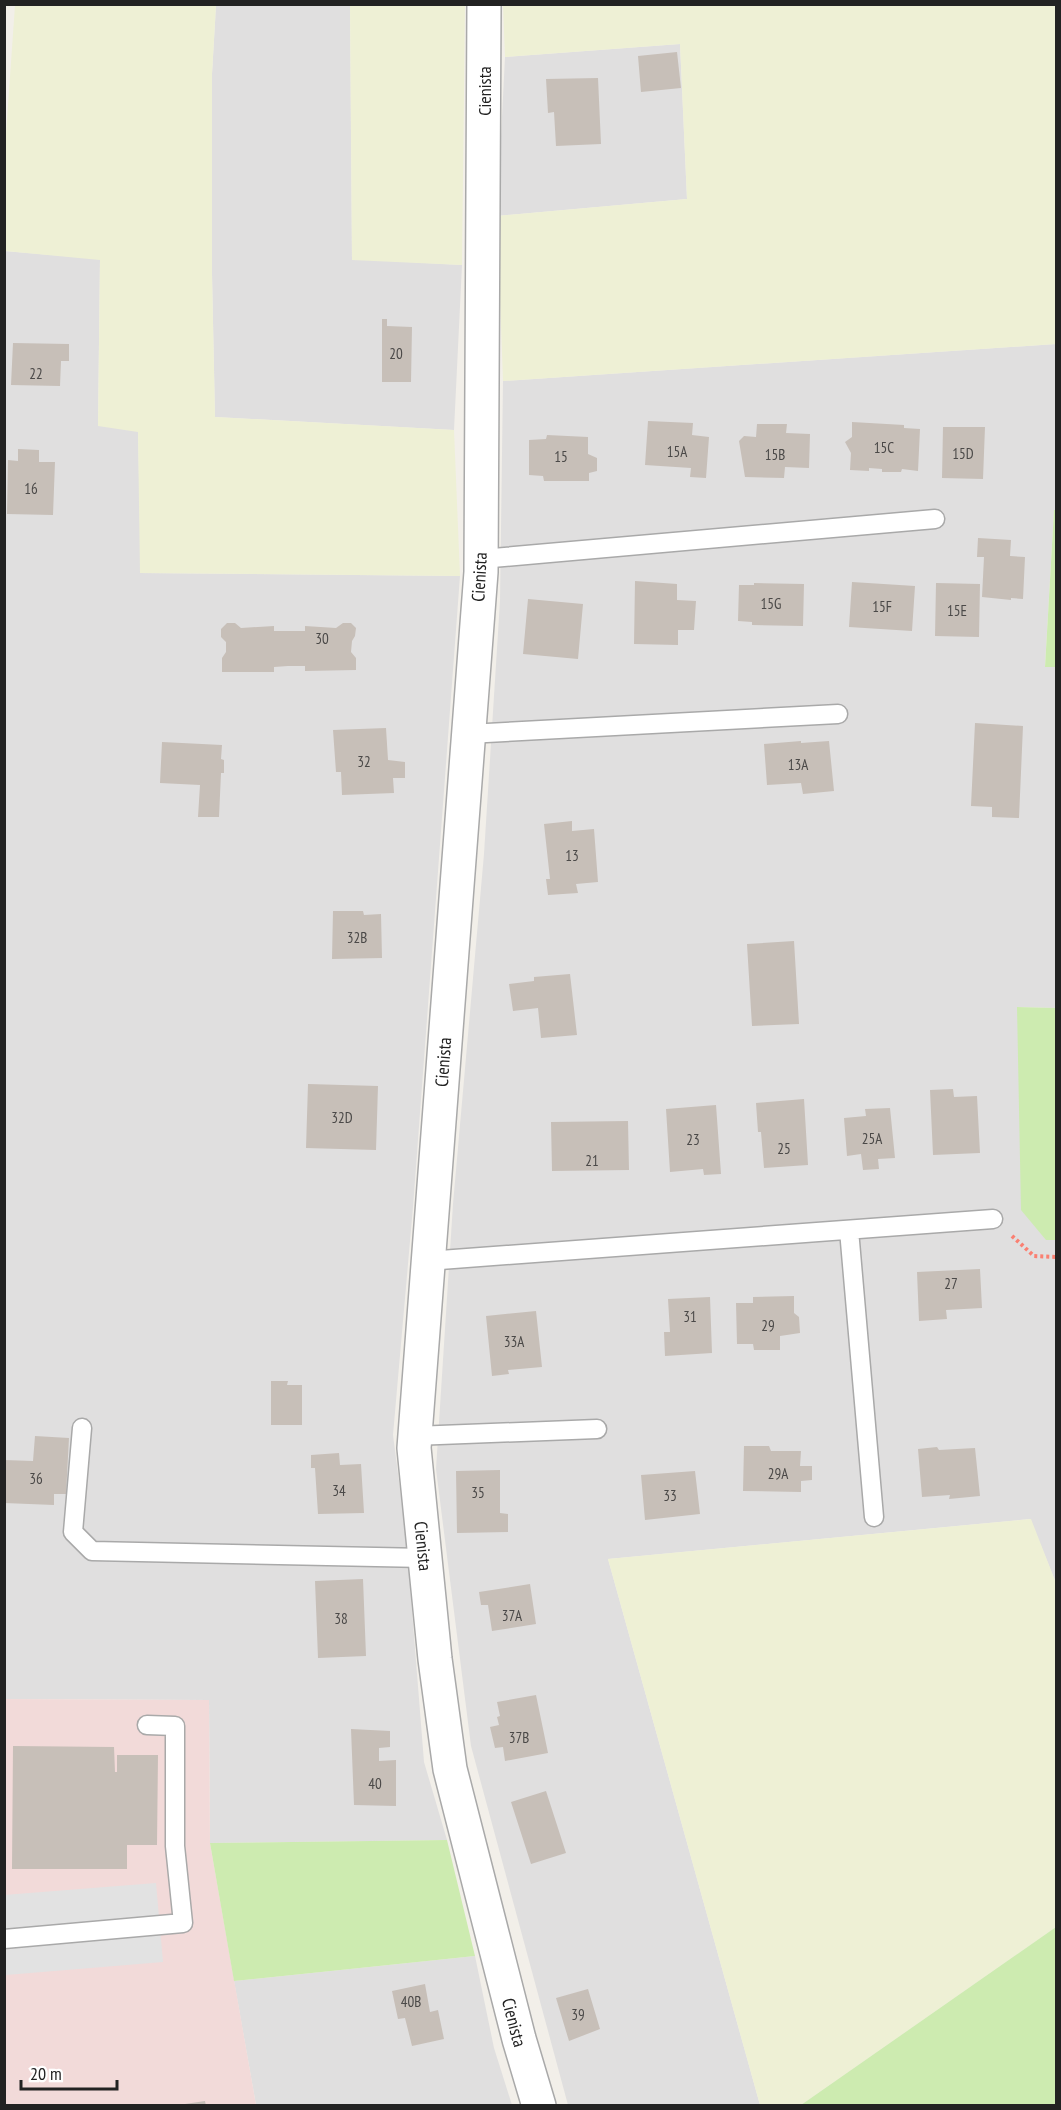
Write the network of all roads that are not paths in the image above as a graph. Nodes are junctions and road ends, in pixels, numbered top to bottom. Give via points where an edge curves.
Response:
1 (484, 4) edge
2 (935, 519) dead end
3 (481, 559) junction
4 (838, 714) dead end
5 (468, 734) junction
6 (993, 1220) road end
7 (849, 1230) junction
8 (427, 1260) junction
9 (82, 1428) dead end
10 (597, 1429) dead end
11 (414, 1436) junction
12 (874, 1517) dead end
13 (425, 1558) junction
14 (147, 1725) dead end
15 (4, 1939) edge
16 (539, 2106) edge

1 - 3 street, Cienista
2 - 3 lane
3 - 5 street, Cienista
4 - 5 lane
5 - 8 street, Cienista
6 - 7 lane
7 - 8 lane
7 - 12 lane
8 - 11 street, Cienista
9 - 13 lane via 74,1532 92,1551
10 - 11 lane
11 - 13 street, Cienista
13 - 16 street, Cienista via 450,1769
14 - 15 lane via 174,1726 175,1846 183,1923

